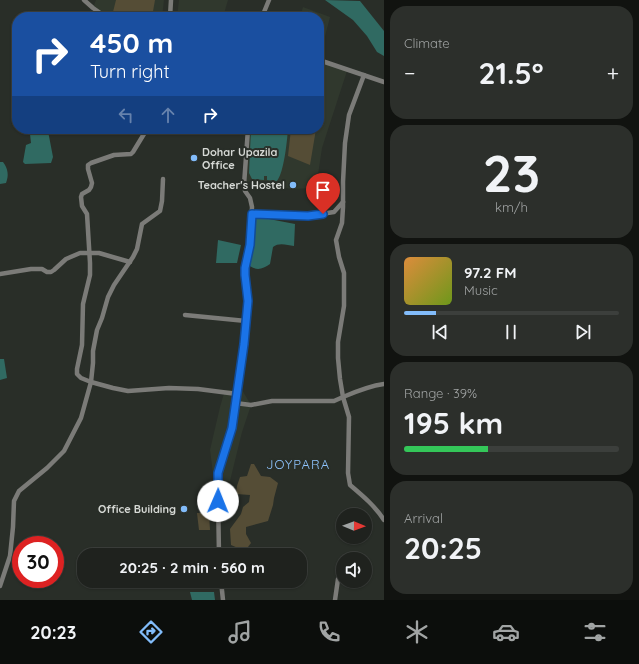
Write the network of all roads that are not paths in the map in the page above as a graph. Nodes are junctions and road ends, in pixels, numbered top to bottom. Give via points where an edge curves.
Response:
1 (171, 0) edge
2 (269, 0) edge
3 (87, 1) edge
4 (100, 12) edge
5 (170, 12) edge
6 (264, 12) edge
7 (324, 62) edge
8 (364, 75) junction
9 (384, 82) edge
10 (143, 134) edge
11 (248, 134) edge
12 (164, 179) dead end
13 (343, 202) junction
14 (252, 214) junction
15 (89, 252) junction
16 (130, 262) junction
17 (0, 274) edge
18 (185, 315) dead end
19 (246, 321) junction
20 (91, 382) junction
21 (384, 384) edge
22 (237, 394) junction
23 (343, 397) junction
24 (236, 403) junction
25 (384, 520) edge
26 (219, 548) edge
27 (0, 586) edge
28 (222, 588) edge
29 (337, 588) edge
30 (223, 600) edge
31 (335, 600) edge

1 - 5 street
2 - 6 street
3 - 4 street
7 - 8 street
8 - 9 street
8 - 13 street via 349,115 345,143
10 - 15 street via 133,152 114,155 88,165 92,184 81,197 82,206 87,214
11 - 14 street via 244,185 252,203
12 - 16 street via 161,208 157,214 142,224 137,249
13 - 14 street via 334,212 308,216
13 - 23 street via 342,223 336,240 344,273 344,306 338,342
14 - 19 street via 250,245 245,268 248,301
15 - 16 street
15 - 17 street via 66,259 51,272 31,269
15 - 20 street via 90,275 83,304 82,345 77,368 81,378
16 - 20 street via 108,297 97,330
18 - 19 street
19 - 22 street
20 - 22 street via 128,391 198,388
20 - 27 street via 81,418 64,451 18,491 14,501 10,556
21 - 23 street via 360,389
22 - 24 street
23 - 24 street via 334,401 272,401 251,405
23 - 25 street via 349,417 350,485
24 - 26 street via 232,428 218,473
28 - 30 street
29 - 31 street

